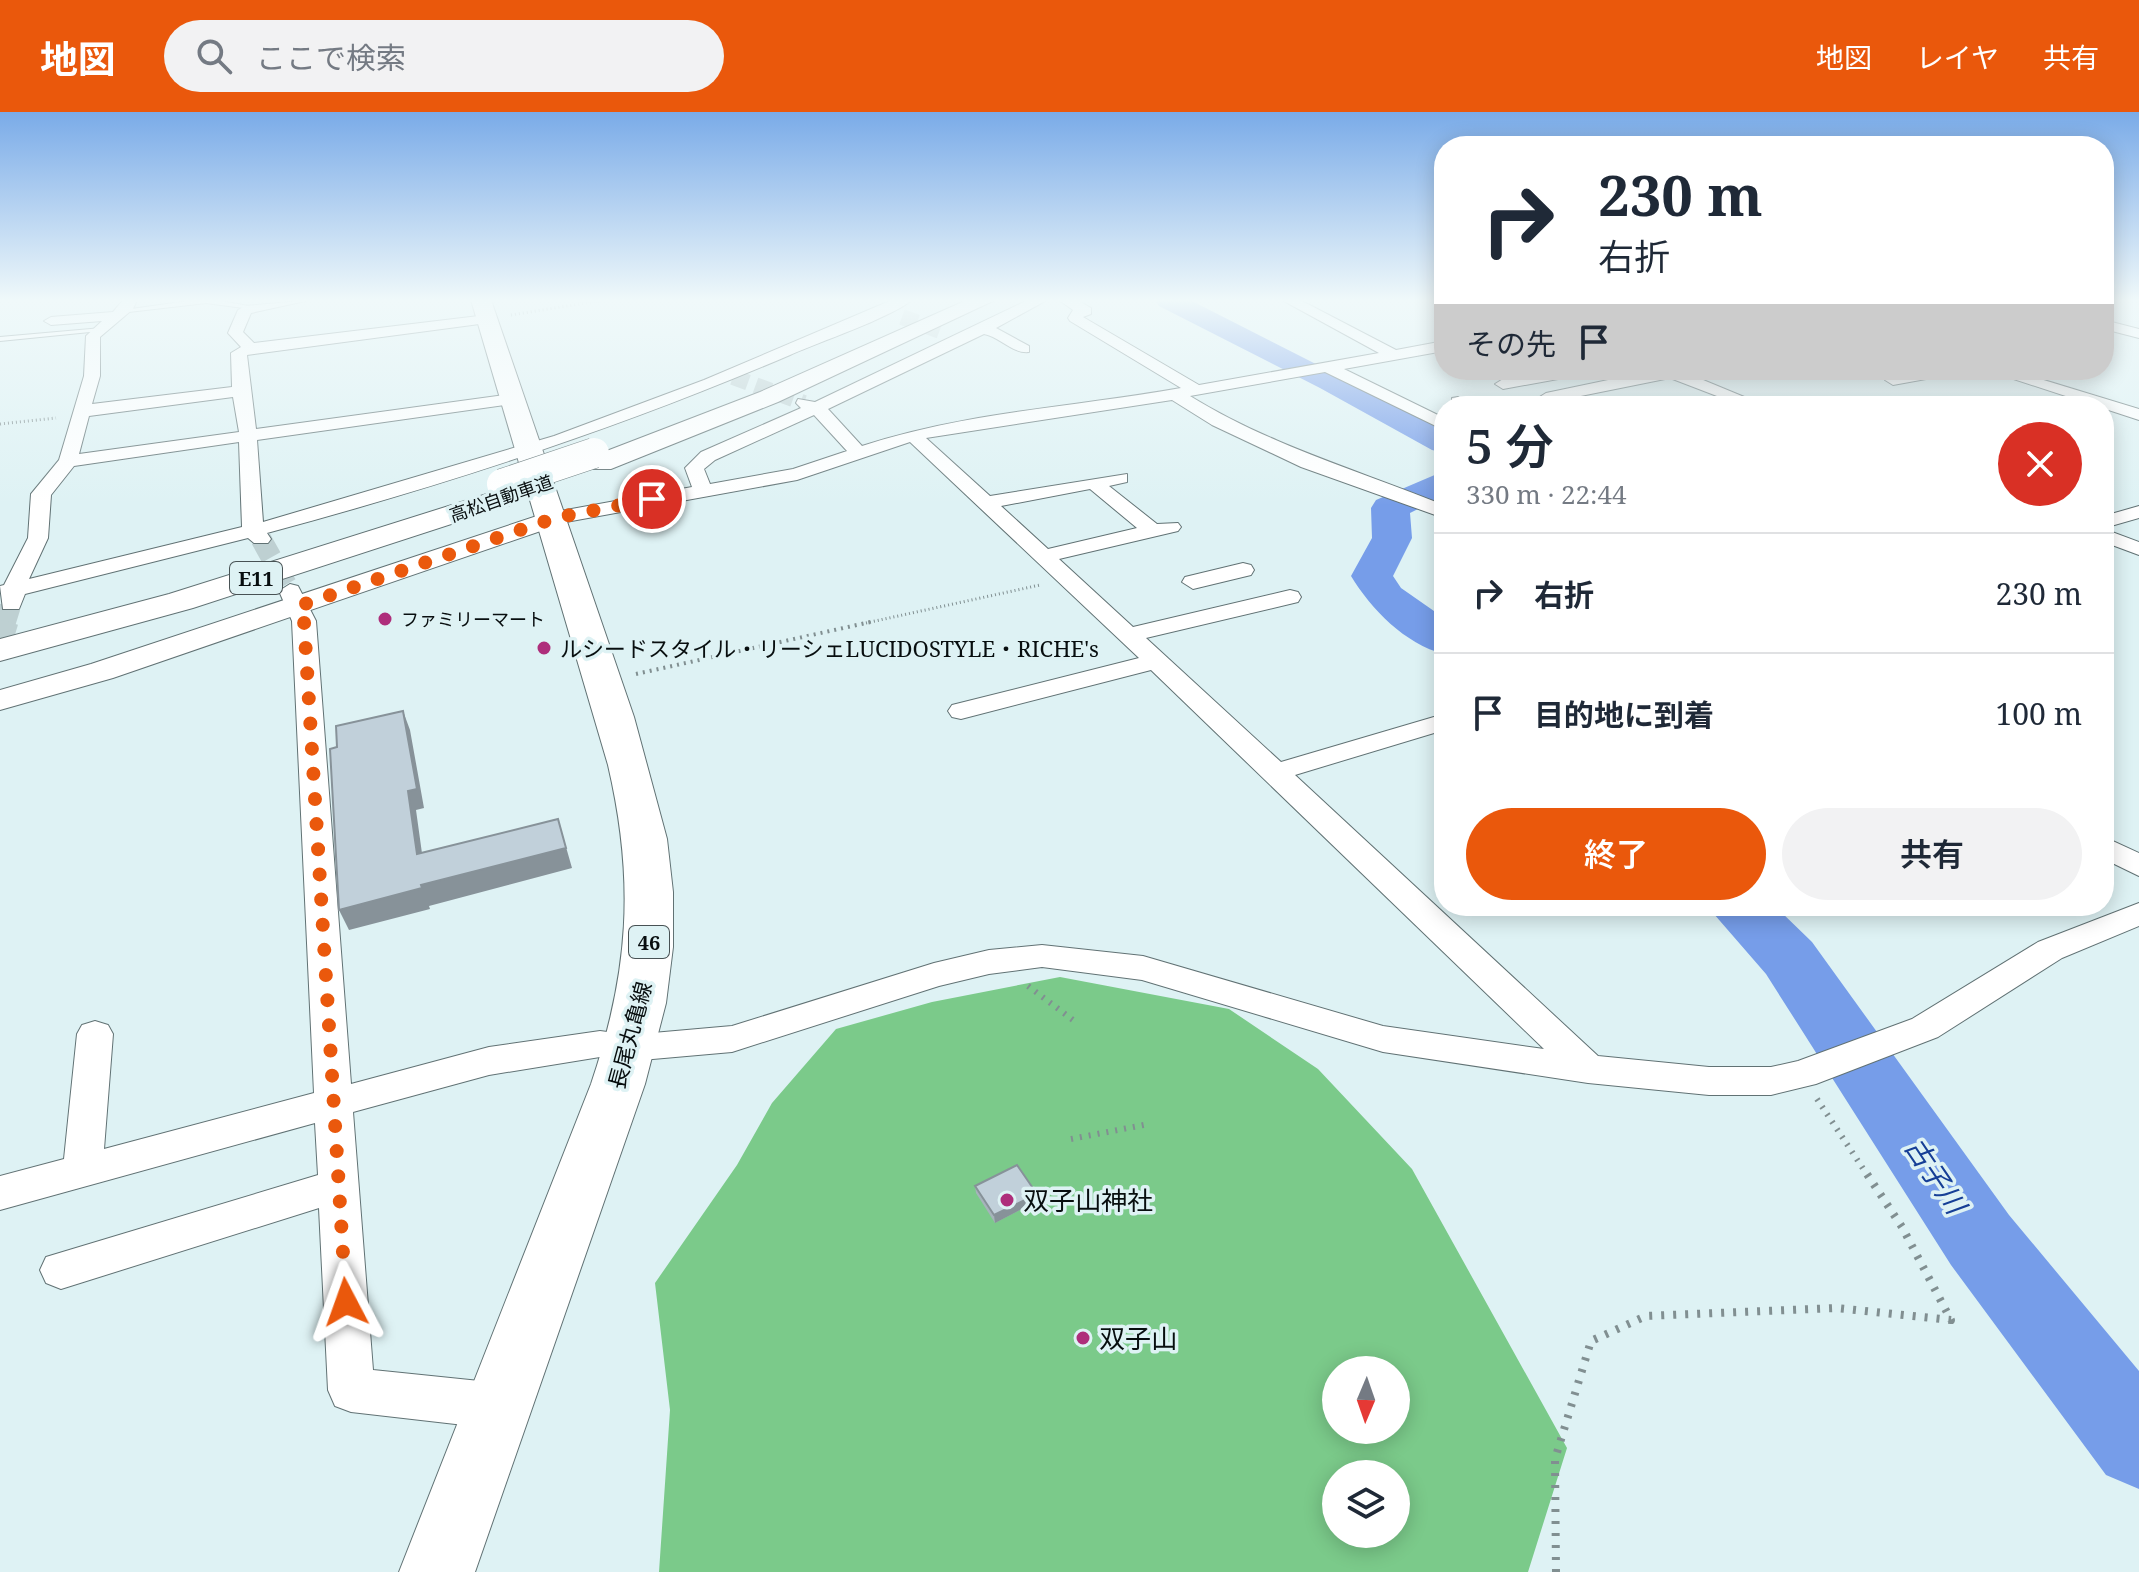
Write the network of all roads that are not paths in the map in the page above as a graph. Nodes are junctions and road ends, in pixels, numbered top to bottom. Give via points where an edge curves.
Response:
1 (92, 368) edge
2 (240, 368) edge
3 (502, 368) edge
4 (749, 368) tunnel mouth
5 (806, 368) edge
6 (833, 368) edge
7 (896, 368) edge
8 (1159, 368) edge
9 (1308, 368) edge
10 (1327, 368) edge
11 (1525, 380) edge
12 (1630, 380) edge
13 (1688, 380) edge
14 (2026, 380) edge
15 (1503, 384) dead end
16 (1196, 390) junction
17 (241, 391) junction
18 (1174, 394) junction
19 (1555, 396) edge
20 (1731, 396) edge
21 (2078, 396) edge
22 (512, 399) junction
23 (331, 401) dead end
24 (809, 406) junction
25 (2114, 407) edge
26 (80, 413) junction
27 (2139, 415) edge
28 (1434, 418) edge
29 (335, 422) junction
30 (248, 434) junction
31 (913, 435) junction
32 (860, 455) junction
33 (597, 458) junction
34 (68, 461) junction
35 (513, 477) junction
36 (1120, 478) dead end
37 (1094, 483) junction
38 (703, 490) junction
39 (986, 503) junction
40 (1434, 506) edge
41 (2139, 512) edge
42 (555, 518) junction
43 (2114, 519) edge
44 (257, 535) junction
45 (2114, 539) edge
46 (2139, 549) edge
47 (1043, 556) junction
48 (1243, 570) dead end
49 (1219, 576) junction
50 (1193, 582) dead end
51 (1290, 597) dead end
52 (294, 599) junction
53 (1254, 605) junction
54 (6, 606) edge
55 (1129, 635) junction
56 (0, 650) edge
57 (1156, 661) junction
58 (0, 700) edge
59 (961, 711) dead end
60 (1434, 725) edge
61 (1276, 772) junction
62 (2114, 852) edge
63 (2139, 866) edge
64 (2139, 914) edge
65 (95, 1034) dead end
66 (630, 1048) junction
67 (1588, 1069) junction
68 (333, 1102) junction
69 (83, 1170) junction
70 (338, 1186) junction
71 (0, 1193) edge
72 (61, 1270) dead end
73 (499, 1406) junction
74 (437, 1572) edge

1 - 26 street
2 - 17 street
3 - 22 main road, 長尾丸亀線 / 46
4 - 35 street
5 - 33 main road, 高松自動車道 / E11
6 - 33 main road, 高松自動車道 / E11 via 769,397
7 - 24 street
8 - 16 street
9 - 16 street
10 - 28 street
11 - 15 street
12 - 19 street
13 - 20 street
14 - 21 street
16 - 18 street
17 - 26 street
17 - 30 street
18 - 31 street
18 - 40 street via 1308,463
22 - 29 street
22 - 35 main road, 長尾丸亀線 / 46
23 - 29 street
24 - 32 street via 825,414
24 - 38 street via 699,461 694,468
25 - 27 street
26 - 34 street
29 - 30 street
30 - 34 street
30 - 44 street
31 - 32 street
31 - 39 street
32 - 38 street via 797,474
33 - 35 main road, 高松自動車道 / E11
34 - 54 street via 41,494 38,538
35 - 42 main road, 長尾丸亀線 / 46
35 - 44 street via 322,514
35 - 54 main road, 高松自動車道 / E11 via 170,589
35 - 56 main road, 高松自動車道 / E11 via 181,601
36 - 37 street
37 - 39 street
37 - 47 street via 1162,529
38 - 42 street
39 - 47 street
41 - 43 street
42 - 52 street
42 - 66 main road, 長尾丸亀線 / 46 via 623,746 648,863 649,959
44 - 54 street
45 - 46 street
47 - 55 street
48 - 49 street
49 - 50 street
49 - 53 street
51 - 53 street
52 - 58 street
52 - 68 street via 304,621
53 - 55 street
55 - 57 street
57 - 59 street
57 - 61 street
60 - 61 street
61 - 67 street
62 - 63 street
64 - 67 street via 2050,950 1925,1028 1802,1074 1771,1081 1709,1081
65 - 69 street
66 - 67 street via 732,1039 934,975 1042,956 1143,968 1383,1039
66 - 68 street via 600,1044 489,1061
66 - 73 main road, 長尾丸亀線 / 46
68 - 69 street
68 - 70 street
69 - 71 street
70 - 72 street
70 - 73 street via 351,1390
73 - 74 main road, 長尾丸亀線 / 46

